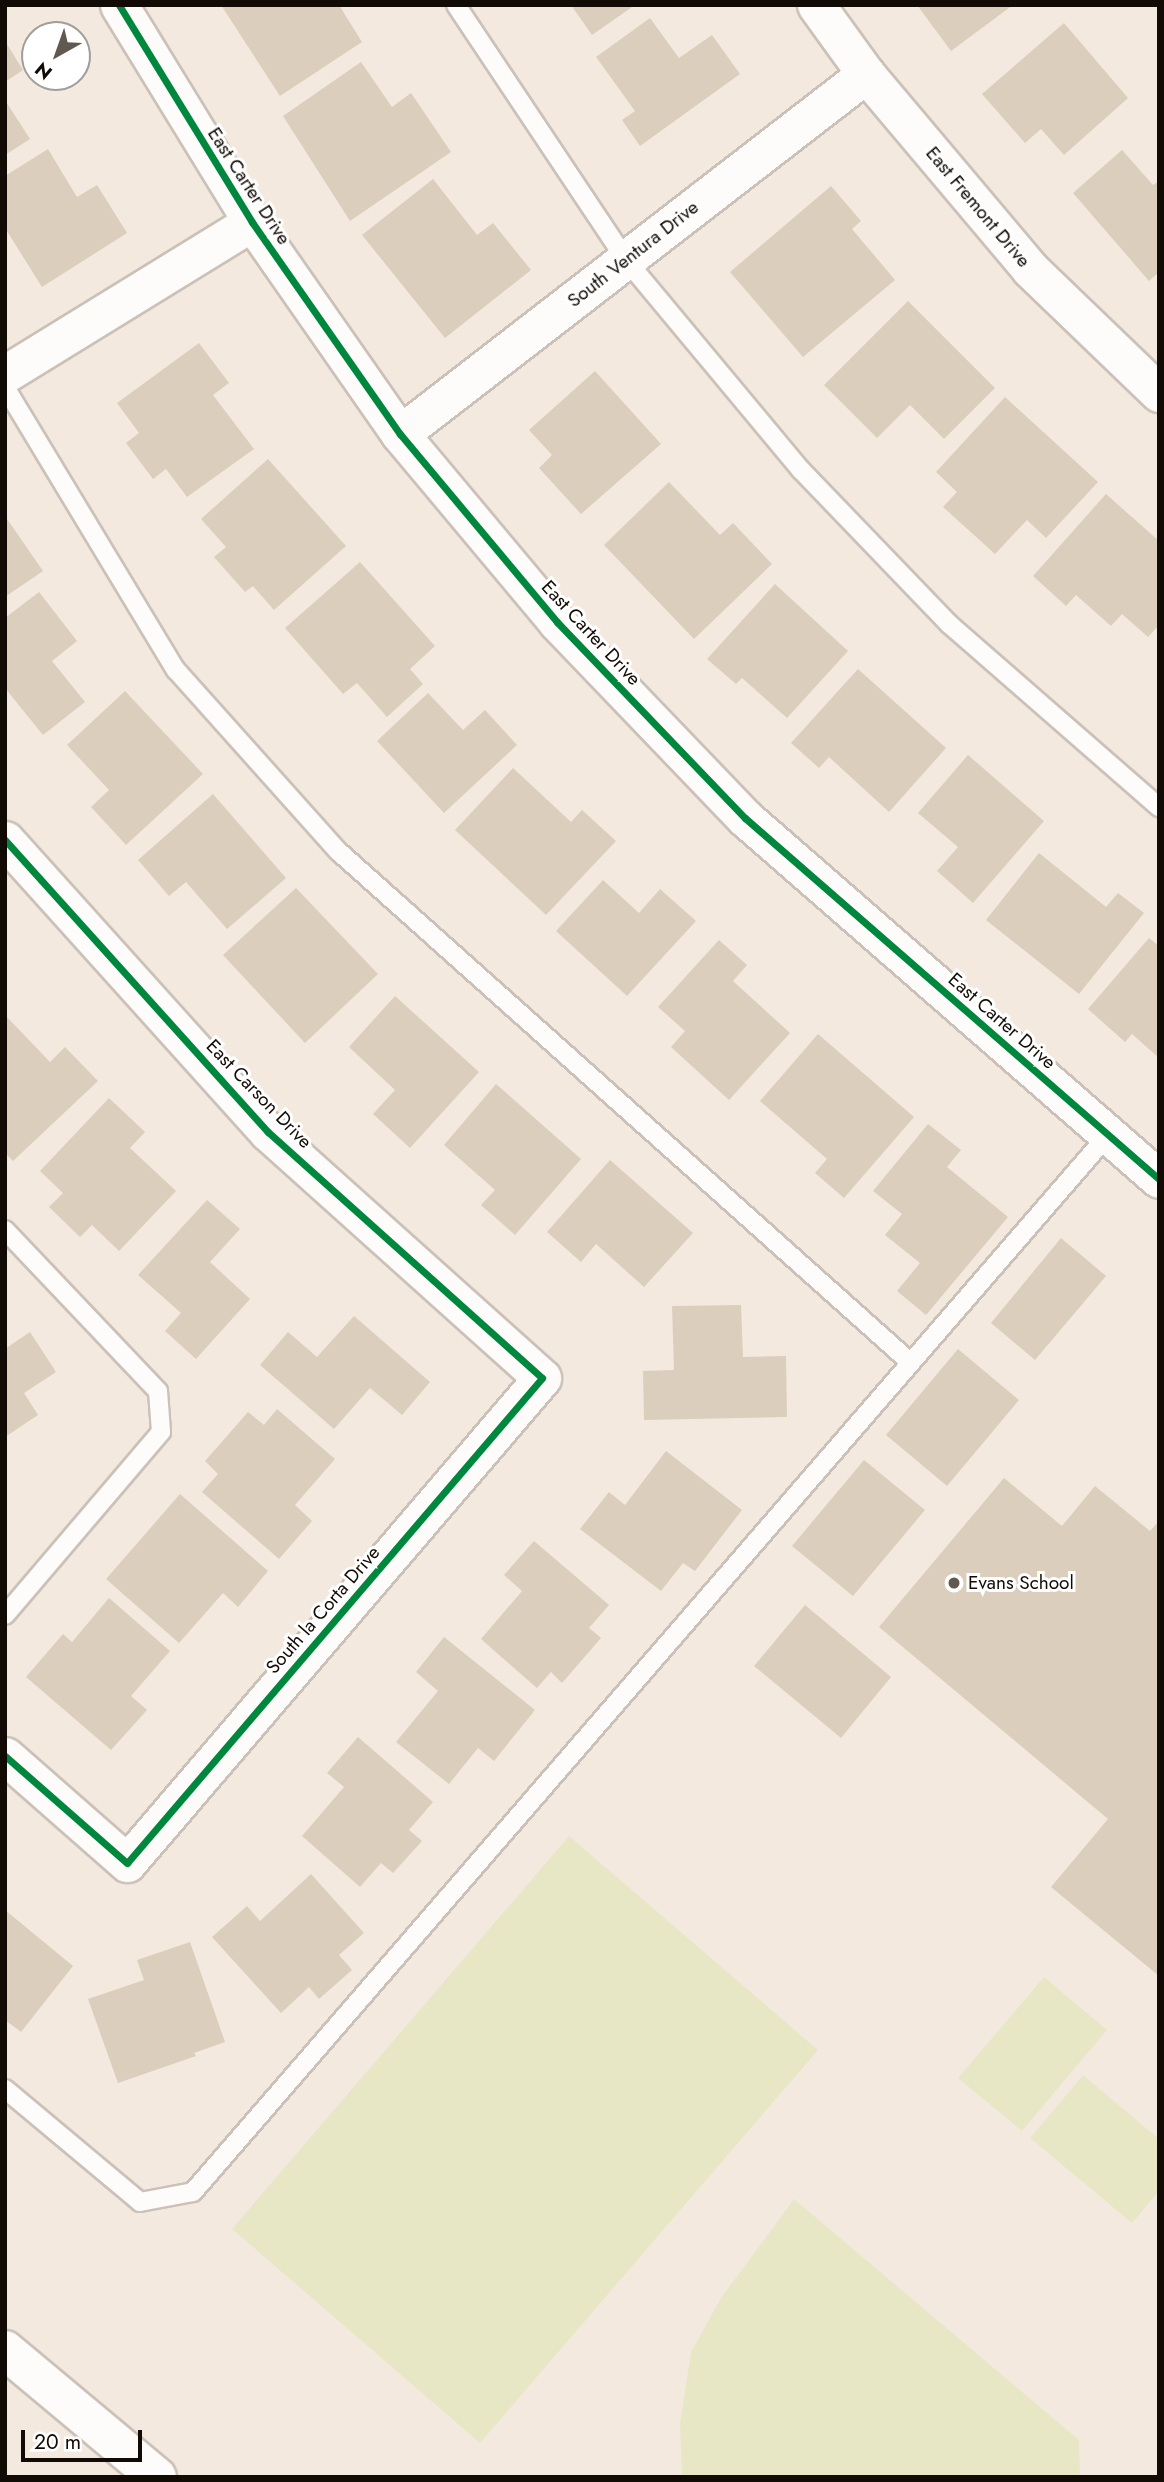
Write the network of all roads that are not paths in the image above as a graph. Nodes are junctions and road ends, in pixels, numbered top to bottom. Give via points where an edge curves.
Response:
1 (119, 5) edge
2 (456, 5) edge
3 (816, 5) edge
4 (866, 74) junction
5 (251, 222) junction
6 (625, 260) junction
7 (5, 374) edge
8 (5, 387) edge
9 (1159, 393) edge
10 (400, 435) junction
11 (1159, 807) edge
12 (5, 840) edge
13 (1108, 1135) junction
14 (1159, 1179) edge
15 (5, 1230) edge
16 (909, 1362) junction
17 (542, 1378) joint
18 (5, 1615) edge
19 (5, 1756) edge
20 (5, 2089) edge
21 (5, 2350) edge
22 (150, 2470) edge

1 - 5 street, East Carter Drive
2 - 6 lane
3 - 4 street, East Fremont Drive
4 - 6 street, South Ventura Drive
4 - 9 street, East Fremont Drive via 1030,269
5 - 7 street
5 - 10 street, East Carter Drive
6 - 10 street, South Ventura Drive
6 - 11 lane via 801,470 949,624
8 - 16 lane via 176,670 338,851
10 - 13 street, East Carter Drive via 557,622 745,818
12 - 17 street, East Carson Drive via 268,1132
13 - 14 street, East Carter Drive
13 - 16 lane
15 - 18 lane via 158,1391 161,1432
16 - 20 lane via 193,2192 140,2202
17 - 19 street, South la Corta Drive via 127,1863
21 - 22 highway

